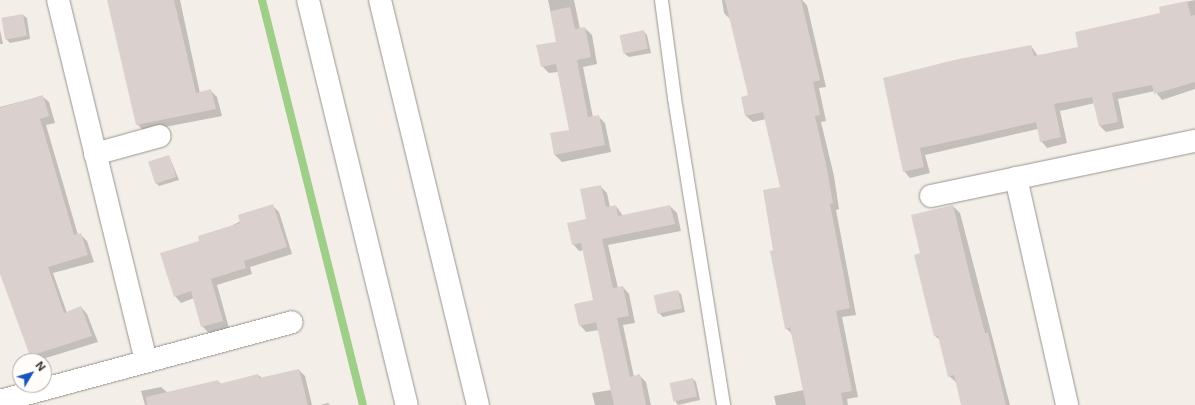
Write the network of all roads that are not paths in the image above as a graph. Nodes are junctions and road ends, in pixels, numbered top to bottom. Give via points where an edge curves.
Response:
1 (58, 0) edge
2 (308, 0) edge
3 (380, 0) edge
4 (661, 0) edge
5 (160, 136) dead end
6 (1195, 140) edge
7 (95, 154) junction
8 (1016, 178) junction
9 (932, 196) dead end
10 (292, 322) dead end
11 (146, 360) junction
12 (0, 401) edge
13 (407, 405) edge
14 (478, 405) edge
15 (723, 405) edge
16 (1067, 405) edge

1 - 7 street
2 - 13 street
3 - 14 street
4 - 15 lane via 675,106
5 - 7 street
6 - 8 street
7 - 11 street
8 - 9 street
8 - 16 street
10 - 11 street
11 - 12 street

